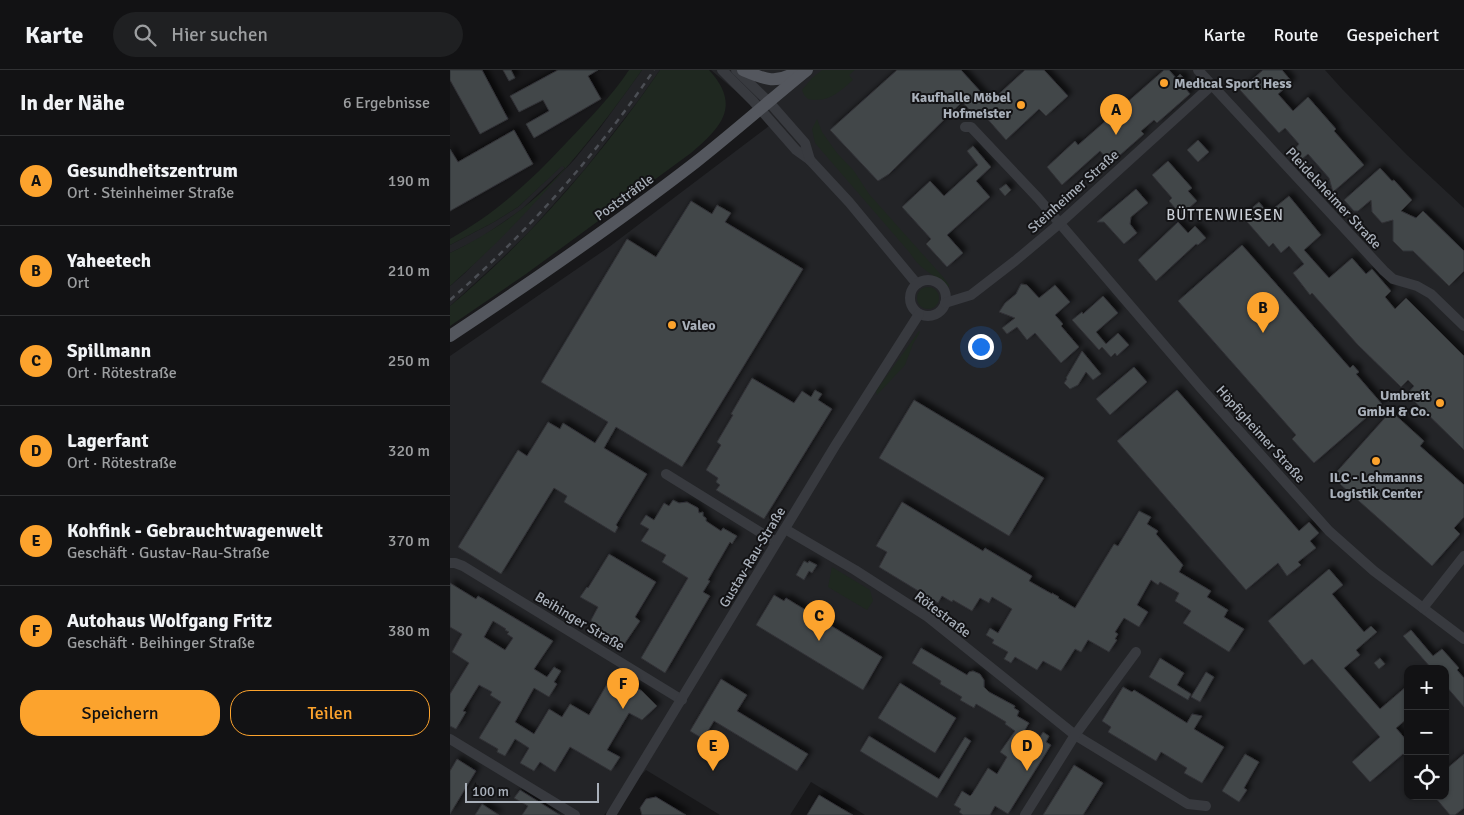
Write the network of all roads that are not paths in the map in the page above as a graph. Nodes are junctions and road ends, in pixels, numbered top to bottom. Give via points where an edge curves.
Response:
1 (722, 70) edge
2 (736, 70) edge
3 (743, 70) edge
4 (799, 70) edge
5 (807, 70) edge
6 (1198, 70) edge
7 (1212, 86) junction
8 (765, 106) junction
9 (964, 127) dead end
10 (1059, 224) junction
11 (917, 284) junction
12 (945, 302) junction
13 (919, 314) junction
14 (1464, 326) edge
15 (450, 336) edge
16 (666, 474) dead end
17 (784, 529) junction
18 (776, 542) junction
19 (1464, 556) edge
20 (450, 564) edge
21 (1423, 608) junction
22 (1464, 639) edge
23 (1136, 652) dead end
24 (682, 700) junction
25 (1075, 734) junction
26 (450, 739) edge
27 (1206, 806) dead end
28 (575, 815) edge
29 (611, 815) edge
30 (1025, 815) edge

1 - 8 street
2 - 8 street
3 - 4 main road via 776,80
5 - 8 main road, Poststräßle
6 - 7 street, Pleidelsheimer Straße
7 - 10 street, Steinheimer Straße
7 - 14 street, Pleidelsheimer Straße via 1384,271 1430,294
8 - 11 street via 796,150 810,160 849,202
8 - 15 main road, Poststräßle via 651,196
9 - 10 street, Höpfigheimer Straße via 971,127 979,134
10 - 12 street, Steinheimer Straße via 971,295
10 - 21 street, Höpfigheimer Straße via 1329,531
11 - 12 street via 935,282 944,291
11 - 13 street via 910,293 910,299
12 - 13 street via 935,314
13 - 17 street, Gustav-Rau-Straße
16 - 18 street
17 - 18 street, Gustav-Rau-Straße
17 - 25 street, Rötestraße via 928,617
18 - 24 street, Gustav-Rau-Straße
19 - 21 street
20 - 24 street, Beihinger Straße via 463,566
21 - 22 street, Höpfigheimer Straße
23 - 25 street
24 - 29 street, Gustav-Rau-Straße
25 - 27 street, Rötestraße via 1188,804
25 - 30 street
26 - 28 street

